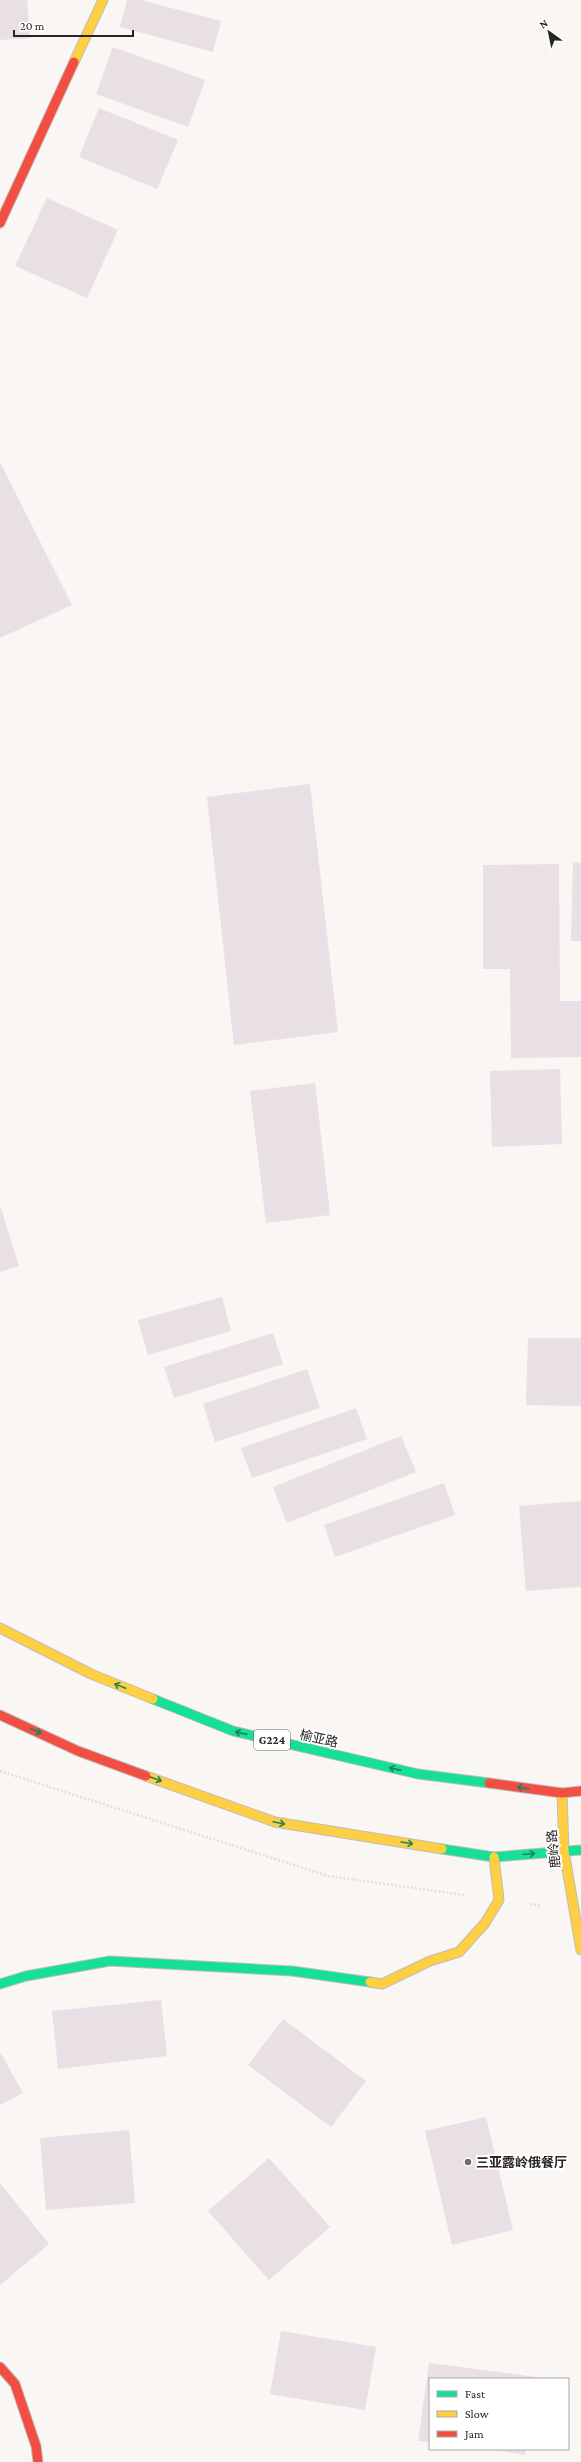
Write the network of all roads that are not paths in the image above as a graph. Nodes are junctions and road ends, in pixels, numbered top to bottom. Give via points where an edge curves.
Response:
1 (103, 0) edge
2 (0, 223) edge
3 (0, 1628) edge
4 (0, 1716) edge
5 (581, 1791) edge
6 (562, 1793) junction
7 (581, 1850) edge
8 (564, 1851) junction
9 (494, 1857) junction
10 (581, 1950) edge
11 (0, 1984) edge
12 (0, 2367) edge
13 (38, 2462) edge

1 - 2 main road
6 -> 3 main road, 榆亚路 / G224 via 418,1774 233,1731 91,1674
4 -> 9 main road via 78,1751 275,1822
5 - 6 main road, 榆亚路 / G224
6 - 8 main road, 鹿岭路
7 - 8 main road
9 -> 8 main road
8 - 10 main road, 鹿岭路
9 - 11 main road via 499,1900 485,1923 459,1952 430,1961 382,1984 292,1971 110,1961 26,1976
12 - 13 main road via 14,2384 36,2446

